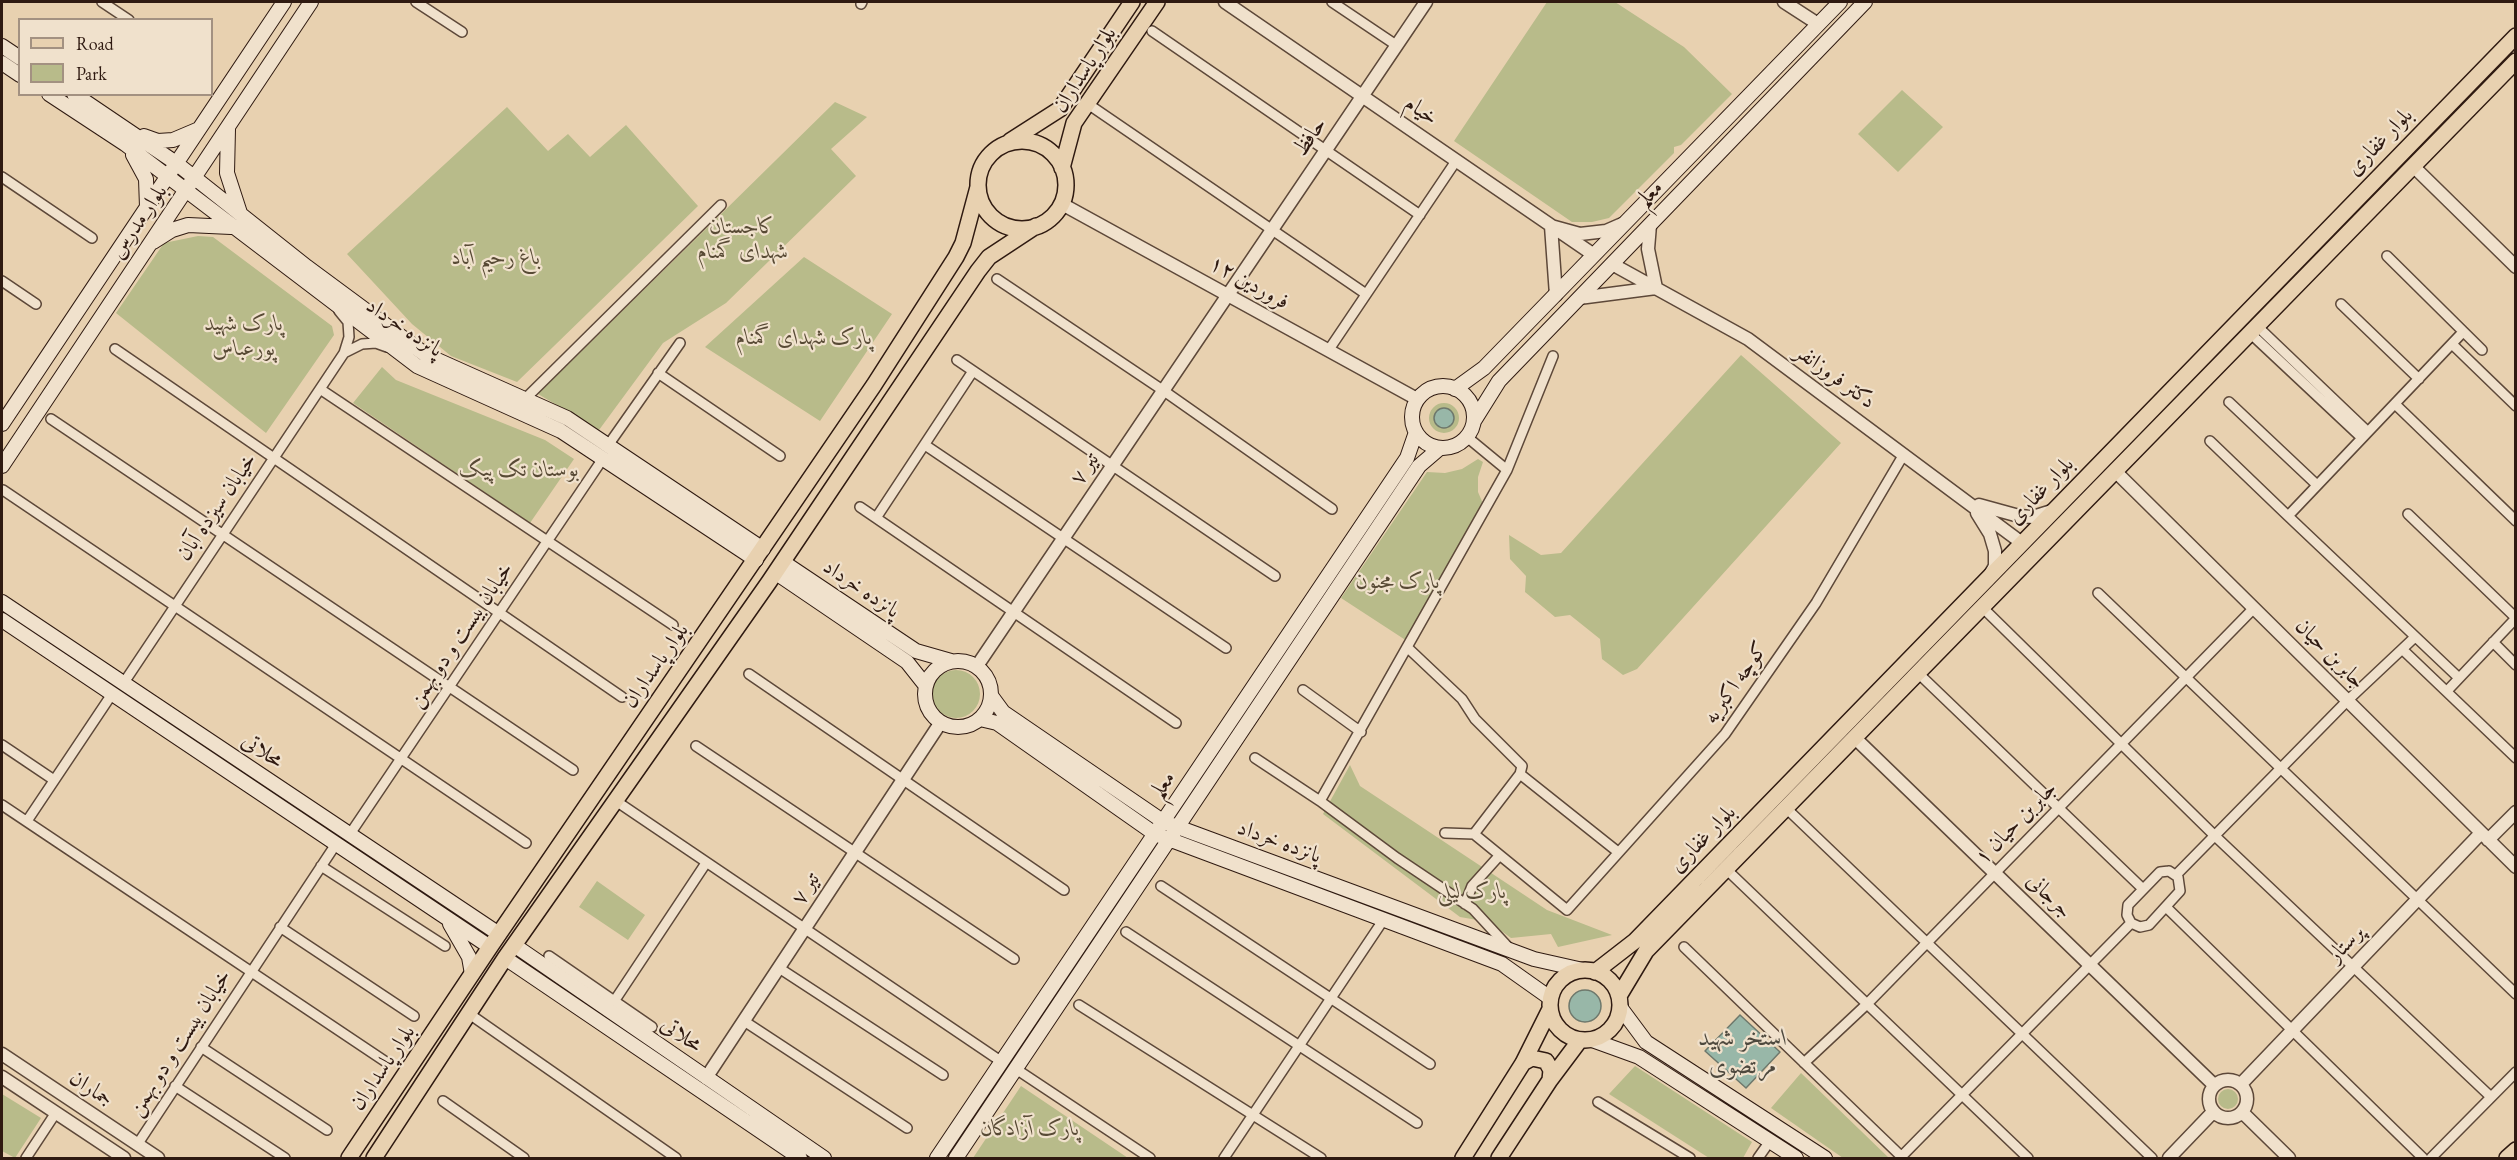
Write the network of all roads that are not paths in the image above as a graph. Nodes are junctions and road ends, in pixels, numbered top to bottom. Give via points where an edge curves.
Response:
1 (102, 2) edge
2 (284, 2) edge
3 (311, 2) edge
4 (416, 2) edge
5 (1132, 2) edge
6 (1157, 2) edge
7 (1225, 2) edge
8 (1332, 2) edge
9 (1426, 2) edge
10 (1784, 2) edge
11 (1840, 2) edge
12 (1865, 2) edge
13 (126, 18) edge
14 (1818, 24) junction
15 (462, 32) dead end
16 (1152, 32) dead end
17 (2516, 36) edge
18 (1396, 45) junction
19 (2, 46) edge
20 (18, 57) edge
21 (2516, 61) edge
22 (2, 63) edge
23 (18, 74) edge
24 (53, 96) edge
25 (76, 96) edge
26 (1362, 96) junction
27 (1088, 104) junction
28 (231, 122) junction
29 (199, 129) junction
30 (129, 138) junction
31 (1008, 143) junction
32 (1326, 151) junction
33 (1456, 161) junction
34 (2413, 166) junction
35 (1062, 168) junction
36 (172, 169) junction
37 (2, 177) edge
38 (194, 177) junction
39 (978, 187) junction
40 (186, 190) junction
41 (1062, 204) junction
42 (721, 206) dead end
43 (147, 207) junction
44 (1420, 214) junction
45 (237, 221) junction
46 (1626, 222) junction
47 (1650, 225) junction
48 (1036, 226) junction
49 (1551, 226) junction
50 (1273, 228) junction
51 (92, 238) dead end
52 (149, 245) junction
53 (1594, 255) junction
54 (2387, 256) dead end
55 (1612, 264) junction
56 (2516, 267) edge
57 (303, 272) junction
58 (997, 279) dead end
59 (2, 281) edge
60 (1656, 288) junction
61 (1366, 294) junction
62 (1556, 295) junction
63 (1228, 296) junction
64 (1579, 298) junction
65 (36, 304) dead end
66 (334, 304) junction
67 (2341, 304) dead end
68 (2254, 329) junction
69 (2463, 332) junction
70 (680, 343) dead end
71 (2452, 344) junction
72 (115, 349) dead end
73 (2482, 350) dead end
74 (395, 351) junction
75 (1328, 351) junction
76 (344, 353) junction
77 (1553, 356) dead end
78 (957, 360) dead end
79 (973, 372) junction
80 (658, 374) junction
81 (2419, 380) junction
82 (320, 389) junction
83 (1455, 389) junction
84 (1164, 391) junction
85 (526, 398) junction
86 (1417, 399) junction
87 (2229, 402) dead end
88 (2395, 404) junction
89 (2516, 406) edge
90 (51, 419) dead end
91 (1474, 421) junction
92 (2, 424) edge
93 (1416, 432) junction
94 (2365, 435) junction
95 (1467, 437) junction
96 (2210, 441) dead end
97 (925, 445) junction
98 (1440, 448) junction
99 (606, 451) junction
100 (1904, 454) junction
101 (780, 456) dead end
102 (274, 457) junction
103 (2, 466) edge
104 (1112, 466) junction
105 (1507, 470) junction
106 (2115, 471) junction
107 (2317, 485) junction
108 (3, 490) edge
109 (1967, 500) junction
110 (860, 507) dead end
111 (1332, 509) dead end
112 (2055, 510) junction
113 (2408, 514) dead end
114 (2288, 516) junction
115 (876, 518) junction
116 (2516, 521) edge
117 (222, 535) junction
118 (1064, 538) junction
119 (547, 542) junction
120 (2022, 543) junction
121 (759, 555) junction
122 (779, 568) junction
123 (1275, 576) dead end
124 (1987, 579) junction
125 (2098, 593) dead end
126 (2, 602) edge
127 (174, 607) junction
128 (1982, 607) junction
129 (2254, 608) junction
130 (1014, 612) junction
131 (499, 613) junction
132 (2516, 618) edge
133 (2, 620) edge
134 (673, 625) dead end
135 (2415, 638) junction
136 (2493, 642) junction
137 (1226, 648) dead end
138 (1408, 648) junction
139 (2403, 650) junction
140 (951, 661) junction
141 (2516, 664) edge
142 (977, 666) junction
143 (1918, 673) junction
144 (749, 674) dead end
145 (2186, 677) junction
146 (2459, 678) junction
147 (123, 684) junction
148 (926, 686) junction
149 (449, 687) junction
150 (1303, 690) dead end
151 (2447, 690) junction
152 (112, 694) junction
153 (622, 697) dead end
154 (992, 697) junction
155 (2347, 701) junction
156 (980, 719) junction
157 (941, 722) junction
158 (1176, 723) dead end
159 (1361, 732) junction
160 (1855, 738) junction
161 (2121, 744) junction
162 (2, 745) edge
163 (696, 746) dead end
164 (1255, 758) dead end
165 (2516, 758) edge
166 (400, 759) junction
167 (2281, 769) junction
168 (573, 770) dead end
169 (1520, 774) junction
170 (904, 779) junction
171 (54, 780) junction
172 (616, 801) junction
173 (1320, 801) junction
174 (2, 805) edge
175 (1786, 808) junction
176 (2058, 808) junction
177 (2516, 812) edge
178 (27, 821) junction
179 (1164, 822) junction
180 (1178, 827) junction
181 (1445, 833) dead end
182 (350, 834) junction
183 (1155, 834) junction
184 (1474, 834) junction
185 (2215, 836) junction
186 (2485, 836) junction
187 (1169, 840) junction
188 (526, 843) dead end
189 (336, 844) junction
190 (1618, 852) junction
191 (855, 853) junction
192 (1499, 856) junction
193 (706, 863) junction
194 (321, 866) junction
195 (2516, 867) edge
196 (1726, 869) junction
197 (1995, 873) junction
198 (2176, 875) junction
199 (1161, 886) dead end
200 (1064, 890) dead end
201 (2143, 890) junction
202 (2417, 900) junction
203 (1465, 904) junction
204 (2166, 907) junction
205 (445, 917) junction
206 (1384, 919) junction
207 (2131, 923) junction
208 (280, 927) junction
209 (804, 930) junction
210 (1126, 932) dead end
211 (494, 941) junction
212 (1927, 943) junction
213 (445, 946) dead end
214 (1684, 947) dead end
215 (510, 951) junction
216 (1512, 951) junction
217 (549, 956) dead end
218 (1014, 959) dead end
219 (2090, 965) junction
220 (2353, 967) junction
221 (779, 968) junction
222 (251, 971) junction
223 (1589, 971) junction
224 (472, 974) junction
225 (2516, 994) edge
226 (615, 1000) junction
227 (1330, 1000) junction
228 (1619, 1001) junction
229 (1550, 1004) junction
230 (1867, 1004) junction
231 (1079, 1005) dead end
232 (468, 1013) junction
233 (414, 1016) dead end
234 (744, 1021) junction
235 (652, 1027) dead end
236 (2292, 1030) junction
237 (2023, 1033) junction
238 (1586, 1040) junction
239 (201, 1047) junction
240 (1298, 1047) junction
241 (2, 1054) edge
242 (386, 1062) dead end
243 (1002, 1062) junction
244 (1523, 1063) junction
245 (1804, 1063) junction
246 (1430, 1064) dead end
247 (1016, 1069) junction
248 (2516, 1072) edge
249 (943, 1075) dead end
250 (2, 1077) edge
251 (706, 1078) junction
252 (1550, 1080) junction
253 (2241, 1084) junction
254 (2214, 1085) junction
255 (175, 1086) junction
256 (1962, 1095) junction
257 (2491, 1097) junction
258 (443, 1101) dead end
259 (1598, 1102) dead end
260 (2213, 1112) junction
261 (2242, 1112) junction
262 (55, 1114) junction
263 (1253, 1115) junction
264 (1417, 1123) dead end
265 (907, 1128) dead end
266 (327, 1130) dead end
267 (1770, 1141) junction
268 (136, 1145) junction
269 (2516, 1150) edge
270 (663, 1155) edge
271 (26, 1158) edge
272 (126, 1158) edge
273 (158, 1158) edge
274 (285, 1158) edge
275 (350, 1158) edge
276 (374, 1158) edge
277 (524, 1158) edge
278 (676, 1158) edge
279 (800, 1158) edge
280 (824, 1158) edge
281 (937, 1158) edge
282 (956, 1158) edge
283 (1150, 1158) edge
284 (1224, 1158) edge
285 (1320, 1158) edge
286 (1462, 1158) edge
287 (1499, 1158) edge
288 (1690, 1158) edge
289 (1758, 1158) edge
290 (1796, 1158) edge
291 (1825, 1158) edge
292 (1902, 1158) edge
293 (2028, 1158) edge
294 (2152, 1158) edge
295 (2169, 1158) edge
296 (2289, 1158) edge
297 (2423, 1158) edge
298 (2432, 1158) edge
299 (2507, 1158) edge

1 - 13 street
2 - 29 main road, بلوار مدرس
3 - 28 main road, بلوار مدرس
4 - 15 street
5 - 31 main road, بلوار پاسداران via 1060,109
6 - 27 main road, بلوار پاسداران
7 - 26 street, خیام
8 - 18 street
9 - 18 street, حافظ
10 - 14 street
11 - 14 main road, معلم
12 - 47 main road, معلم
14 - 46 main road, معلم
16 - 32 street
17 - 112 main road, بلوار غفاری
18 - 26 street, حافظ
19 - 20 main road
21 - 34 main road, بلوار غفاری
22 - 23 main road
24 - 30 main road, پانزده خرداد
25 - 30 main road, پانزده خرداد
26 - 32 street, حافظ
26 - 33 street, خیام
27 - 35 main road, بلوار پاسداران via 1074,123
27 - 50 street
28 - 38 main road, بلوار مدرس
28 - 45 main road via 227,173
29 - 30 main road via 173,140
29 - 36 main road, بلوار مدرس
30 - 36 main road, پانزده خرداد
30 - 43 main road via 146,179
31 - 35 main road via 1042,145
31 - 39 main road via 989,155 982,165
32 - 44 street
32 - 50 street, حافظ
33 - 44 street
33 - 49 street, خیام
34 - 56 street
34 - 68 main road, بلوار غفاری
35 - 41 main road via 1066,182
36 - 38 main road, پانزده خرداد
36 - 40 main road, پانزده خرداد
36 - 43 main road, بلوار مدرس
37 - 51 street
38 - 40 main road, بلوار مدرس
38 - 45 main road, پانزده خرداد
39 - 48 main road via 993,218 1013,228
39 - 121 main road, بلوار پاسداران via 956,257
40 - 45 main road, پانزده خرداد
40 - 52 main road, بلوار مدرس
41 - 48 main road via 1055,214
41 - 63 street, ۱۲ فروردین
42 - 85 street
43 - 92 main road, بلوار مدرس
44 - 61 street
45 - 52 main road via 188,225
45 - 57 main road, پانزده خرداد
46 - 49 street via 1606,231 1580,234
46 - 53 main road, معلم
47 - 55 main road, معلم
47 - 60 street via 1648,249
48 - 122 main road, بلوار پاسداران via 989,257 978,271
49 - 53 street, خیام
49 - 62 street
50 - 61 street
50 - 63 street, حافظ
52 - 103 main road, بلوار مدرس
53 - 62 main road, معلم
54 - 69 street
55 - 60 street, دکتر فروزانفر
55 - 64 main road, معلم
57 - 66 main road, پانزده خرداد
57 - 85 main road, پانزده خرداد via 426,355
58 - 84 street
59 - 65 street
60 - 64 street
60 - 100 street, دکتر فروزانفر via 1748,339
61 - 75 street
62 - 83 main road, معلم via 1484,368
63 - 75 street, ۱۲ فروردین
63 - 84 street, ۷ تیر
64 - 91 main road, معلم via 1499,381
66 - 74 main road, پانزده خرداد
66 - 76 street, خیابان سیزده آبان via 348,322
67 - 81 street
68 - 94 street
68 - 106 main road, بلوار غفاری
69 - 71 street
69 - 73 street
70 - 80 street, خیابان بیست و دو بهمن
71 - 81 street
71 - 89 street
72 - 102 street
74 - 76 street via 376,343 362,344
74 - 99 main road, پانزده خرداد via 443,379
75 - 86 street, ۱۲ فروردین
76 - 82 street, خیابان سیزده آبان
77 - 105 street
78 - 79 street
79 - 97 street
79 - 104 street
80 - 99 street, خیابان بیست و دو بهمن
80 - 101 street
81 - 88 street
82 - 102 street, خیابان سیزده آبان
82 - 119 street
83 - 86 main road via 1434,387
83 - 91 main road via 1467,398
84 - 104 street, ۷ تیر
84 - 111 street
85 - 99 main road, پانزده خرداد via 560,414
86 - 93 main road via 1412,414
87 - 107 street
88 - 94 street
88 - 116 street
90 - 117 street
91 - 95 main road
93 - 98 main road via 1428,445
93 - 179 main road, معلم via 1407,458
94 - 107 street
95 - 98 main road via 1452,447
95 - 105 street
96 - 114 street
97 - 115 street
97 - 118 street
98 - 180 main road, معلم via 1419,466
99 - 119 street, خیابان بیست و دو بهمن
99 - 121 main road, پانزده خرداد
100 - 109 street, دکتر فروزانفر
100 - 190 street, کوچه اکبریه via 1816,603 1725,734
102 - 117 street, خیابان سیزده آبان
102 - 131 street
104 - 118 street, ۷ تیر
104 - 123 street
105 - 138 street
106 - 128 main road, بلوار غفاری
106 - 129 street, جابربن حیان
107 - 114 street
108 - 127 street
109 - 112 street via 2019,516
109 - 120 street, دکتر فروزانفر
109 - 124 street via 1990,534 1995,550 1995,566
110 - 115 street
112 - 120 main road, بلوار غفاری
113 - 132 street
114 - 135 street
115 - 130 street
117 - 127 street, خیابان سیزده آبان
117 - 149 street
118 - 130 street, ۷ تیر
118 - 137 street
119 - 131 street, خیابان بیست و دو بهمن
119 - 134 street
120 - 124 main road, بلوار غفاری
121 - 122 main road
121 - 211 main road, بلوار پاسداران
122 - 140 main road, پانزده خرداد via 916,651
122 - 148 main road, پانزده خرداد via 908,662
122 - 172 main road, بلوار پاسداران
124 - 223 main road, بلوار غفاری via 1635,941
125 - 145 street
126 - 147 main road, محلاتی
127 - 147 street, خیابان سیزده آبان
127 - 166 street
128 - 143 main road, بلوار غفاری
128 - 161 street
129 - 145 street, جابربن حیان ۱
129 - 155 street, جابربن حیان
130 - 142 street, ۷ تیر
130 - 158 street
131 - 149 street, خیابان بیست و دو بهمن
131 - 153 street
132 - 136 street
133 - 152 main road, محلاتی
135 - 139 street
135 - 146 street
136 - 141 street
136 - 146 street
138 - 159 street
138 - 169 street via 1519,761
139 - 151 street
139 - 155 street
140 - 142 main road
140 - 148 main road via 936,669
142 - 154 main road via 988,680
143 - 160 main road, بلوار غفاری
143 - 176 street
144 - 170 street
145 - 161 street, جابربن حیان ۱
145 - 167 street
146 - 151 street
147 - 182 main road, محلاتی
148 - 157 main road via 929,710
149 - 166 street, خیابان بیست و دو بهمن
149 - 168 street
150 - 159 street
151 - 165 street
152 - 171 street
152 - 189 main road, محلاتی
154 - 156 main road
154 - 179 main road, پانزده خرداد via 1003,712
155 - 167 street
155 - 186 street, جابربن حیان
156 - 157 main road via 957,727
156 - 183 main road, پانزده خرداد via 996,723
157 - 170 street, ۷ تیر
159 - 173 street
160 - 175 main road, بلوار غفاری
160 - 197 street, جرجانی
161 - 176 street, جابربن حیان ۱
161 - 185 street
162 - 171 street
163 - 191 street
164 - 173 street
166 - 182 street, خیابان بیست و دو بهمن
166 - 188 street
167 - 185 street
167 - 202 street
169 - 184 street
169 - 190 street
170 - 191 street, ۷ تیر
170 - 200 street
171 - 178 street
172 - 193 street
172 - 215 main road, بلوار پاسداران
173 - 203 street
174 - 178 street
175 - 196 main road, بلوار غفاری
175 - 212 street
176 - 197 street, جابربن حیان ۱
176 - 201 street
177 - 186 street, پرستار
178 - 222 street
179 - 180 main road, پانزده خرداد
179 - 183 main road, معلم
180 - 187 main road, معلم
180 - 216 main road, پانزده خرداد
181 - 184 street
182 - 211 main road, محلاتی
183 - 187 main road, پانزده خرداد
183 - 243 main road, معلم
184 - 192 street
185 - 198 street
185 - 220 street
186 - 195 street, جابربن حیان
186 - 202 street, پرستار
187 - 206 main road, پانزده خرداد
187 - 247 main road, معلم
189 - 194 street, خیابان بیست و دو بهمن
189 - 205 main road, محلاتی
190 - 192 street, کوچه اکبریه via 1567,910
191 - 209 street, ۷ تیر
191 - 218 street
192 - 203 street via 1472,886
193 - 209 street
193 - 226 street
194 - 208 street, خیابان بیست و دو بهمن
194 - 213 street
196 - 228 main road, بلوار غفاری via 1646,951
196 - 230 street
197 - 212 street, جابربن حیان ۱
197 - 219 street, جرجانی
198 - 201 street via 2160,872
198 - 204 street via 2180,891
199 - 227 street
201 - 207 street via 2128,905
202 - 220 street, پرستار
202 - 225 street
203 - 216 street
204 - 207 street via 2149,925
204 - 236 street
205 - 211 main road, محلاتی
205 - 224 main road via 464,946
206 - 227 street
206 - 229 main road, پانزده خرداد via 1502,964
207 - 219 street
208 - 222 street, خیابان بیست و دو بهمن
208 - 233 street
209 - 221 street, ۷ تیر
209 - 243 street
210 - 240 street
211 - 215 main road
211 - 224 main road, بلوار پاسداران
212 - 230 street, جابربن حیان ۱
212 - 237 street
214 - 245 street
215 - 232 main road, بلوار پاسداران
215 - 251 main road, محلاتی
215 - 279 main road, محلاتی
216 - 223 main road, پانزده خرداد
217 - 226 street
219 - 237 street
219 - 254 street, جرجانی
220 - 236 street, پرستار
220 - 257 street
221 - 234 street, ۷ تیر
221 - 249 street
222 - 239 street, خیابان بیست و دو بهمن
222 - 242 street
223 - 228 main road via 1605,977
223 - 229 main road via 1562,978
224 - 275 main road, بلوار پاسداران
226 - 235 street
227 - 240 street
227 - 246 street
228 - 238 main road via 1612,1028
228 - 291 main road via 1646,1042
229 - 238 main road via 1557,1027 1571,1038
229 - 244 main road
230 - 245 street, جابربن حیان ۱
230 - 256 street
231 - 263 street
232 - 270 street
232 - 276 main road, بلوار پاسداران
234 - 251 street, ۷ تیر
234 - 265 street
236 - 253 street, پرستار
236 - 297 street
237 - 256 street
237 - 294 street
238 - 252 main road
238 - 267 main road via 1639,1057
239 - 255 street, خیابان بیست و دو بهمن
239 - 266 street
240 - 263 street
240 - 264 street
241 - 268 street, جماران
243 - 281 main road, معلم
244 - 252 main road via 1532,1058 1546,1061 1551,1070
244 - 286 main road
245 - 292 street
247 - 282 main road, معلم
247 - 283 street
248 - 257 street
250 - 262 street, جماران
251 - 280 main road, محلاتی
252 - 287 main road
253 - 254 street via 2230,1079
253 - 261 street via 2247,1094
254 - 260 street via 2208,1101
255 - 268 street, خیابان بیست و دو بهمن
255 - 274 street
256 - 292 street
256 - 293 street
257 - 298 street
258 - 277 street
259 - 288 street
260 - 261 street via 2228,1118
260 - 295 street
261 - 296 street
262 - 271 street
262 - 272 street, جماران
263 - 284 street
263 - 285 street
267 - 289 street
267 - 290 main road
268 - 272 street
268 - 273 street, جماران
269 - 299 main road
270 - 278 street

